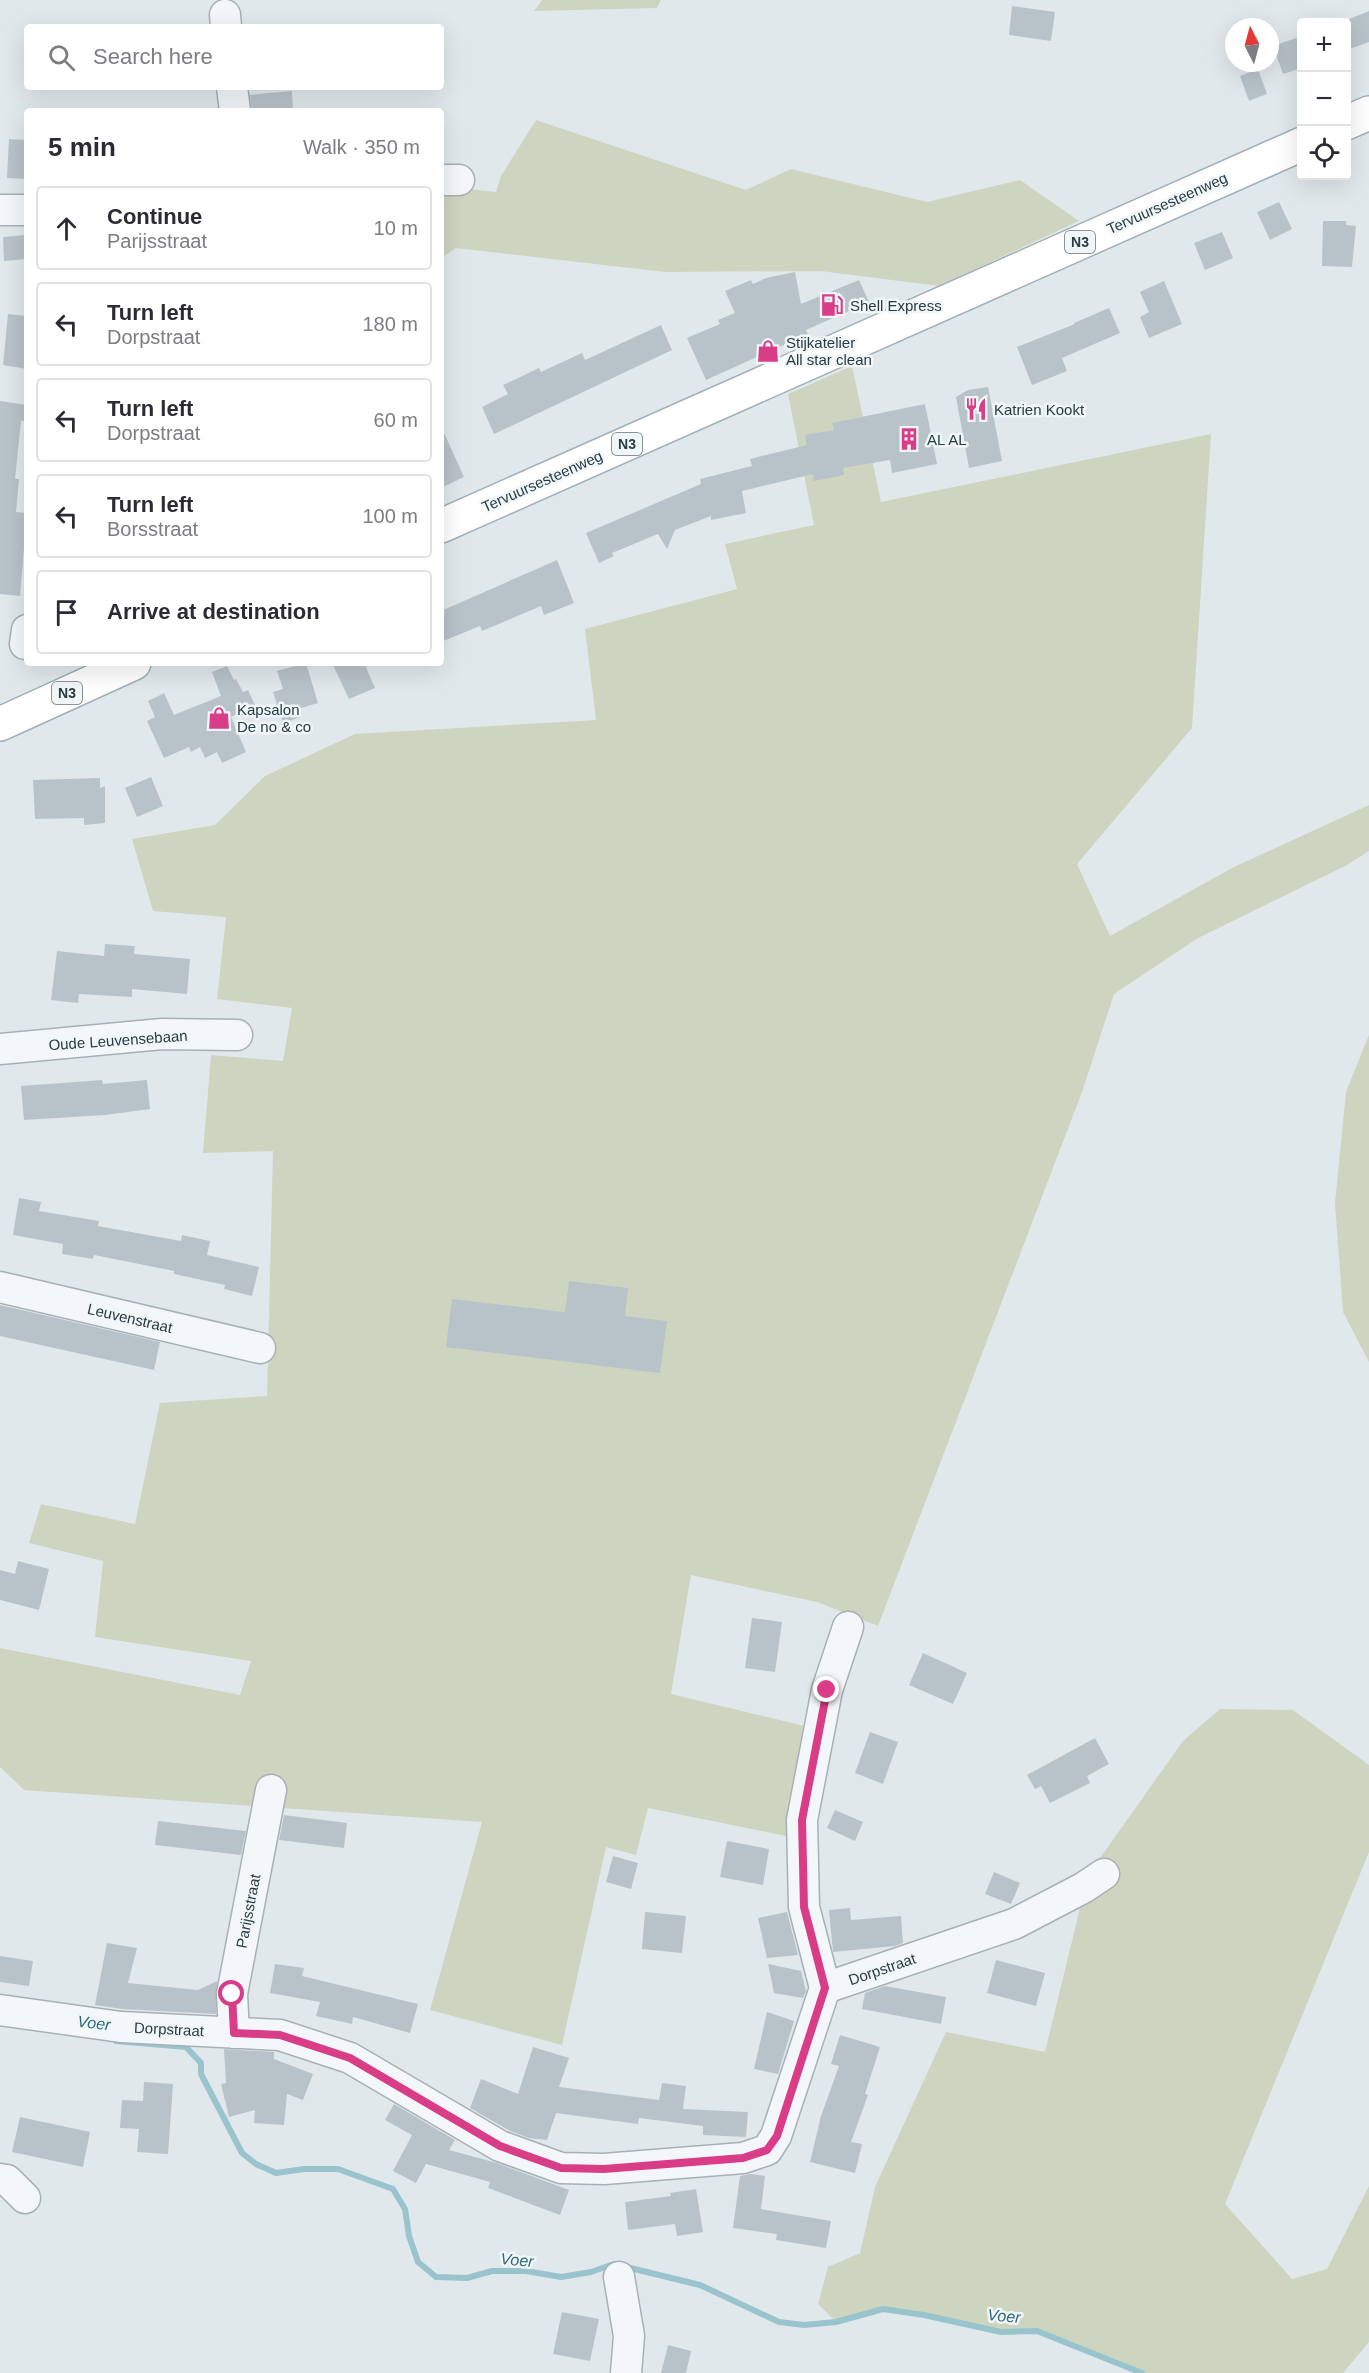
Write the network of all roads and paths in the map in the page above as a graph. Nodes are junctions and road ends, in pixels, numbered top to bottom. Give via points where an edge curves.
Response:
1 (232, 90) edge
2 (235, 108) edge
3 (1297, 146) edge
4 (0, 210) edge
5 (24, 210) edge
6 (444, 525) edge
7 (127, 666) edge
8 (0, 723) edge
9 (237, 1035) dead end
10 (0, 1049) edge
11 (0, 1287) edge
12 (260, 1348) dead end
13 (848, 1627) dead end
14 (271, 1790) dead end
15 (1104, 1874) dead end
16 (825, 1988) junction
17 (0, 2010) edge
18 (234, 2033) junction
19 (0, 2180) edge
20 (25, 2198) dead end
21 (619, 2277) dead end
22 (626, 2373) edge

1 - 2 street
3 - 6 main road, Tervuursesteenweg / N3
4 - 5 street
7 - 8 main road, N3
9 - 10 street, Oude Leuvensebaan via 162,1034
11 - 12 street, Leuvenstraat
13 - 16 street via 827,1690 802,1820 804,1907
14 - 18 street, Parijsstraat via 232,1994
15 - 16 street, Dorpstraat via 1014,1924
16 - 18 street, Dorpstraat via 777,2136 767,2150 743,2158 638,2167 561,2168 500,2146 350,2058 280,2035
17 - 18 street, Dorpstraat via 121,2027
19 - 20 street via 7,2180
21 - 22 street via 628,2336

